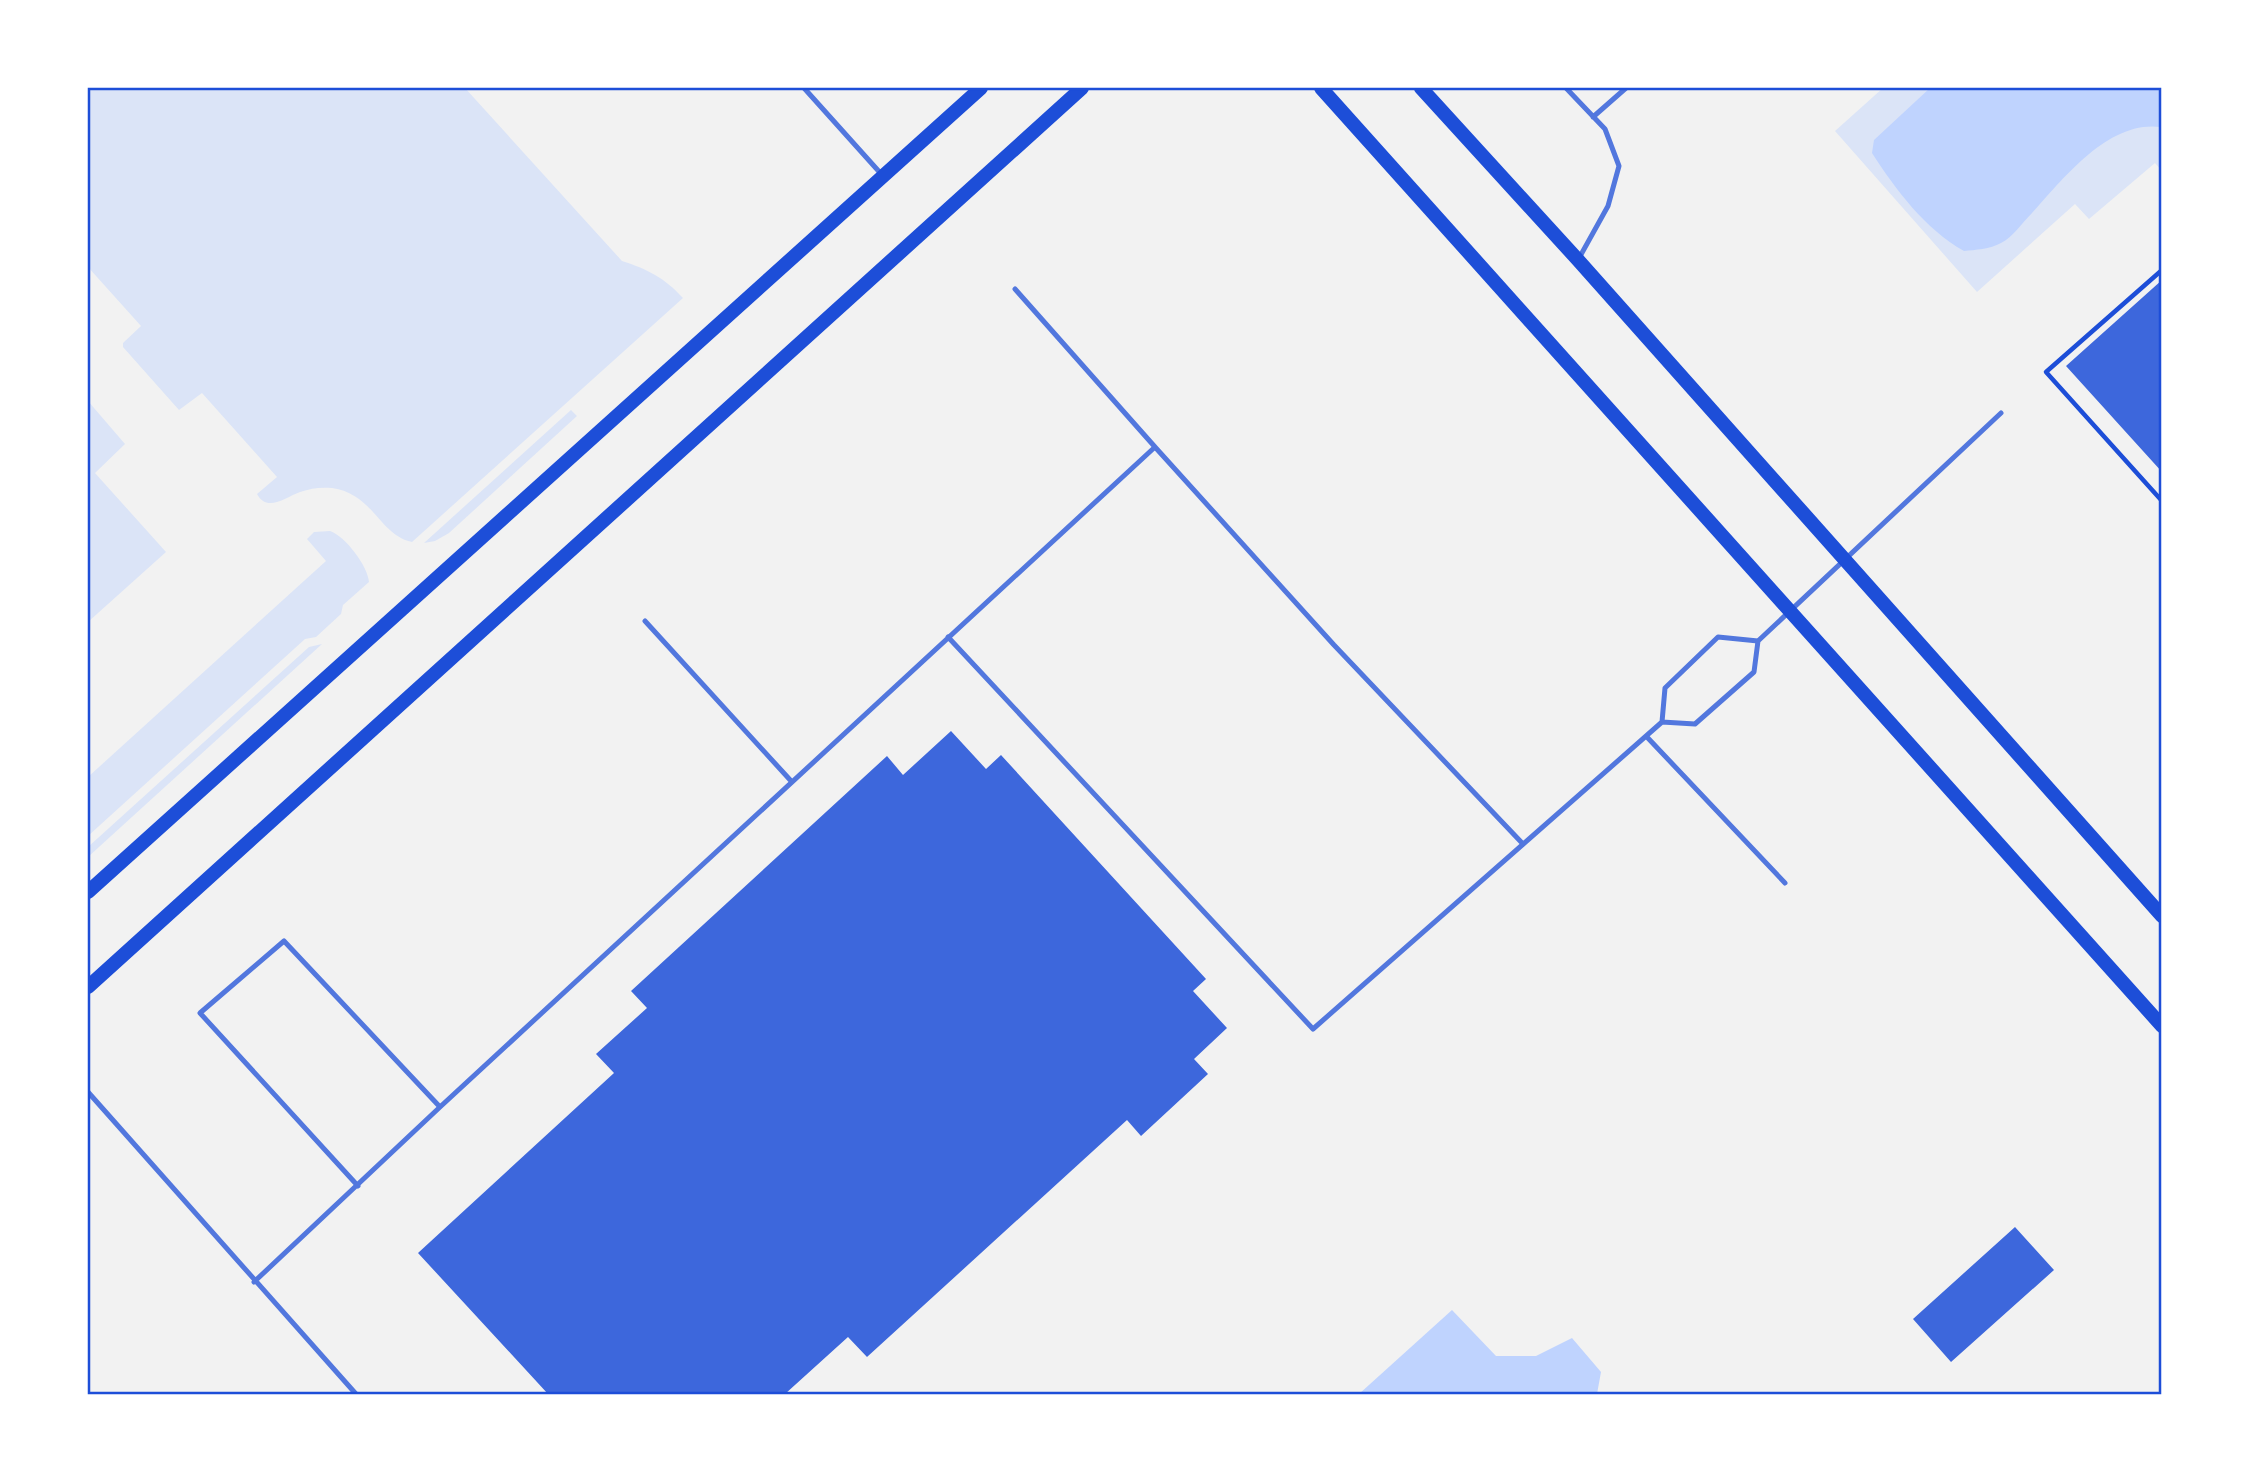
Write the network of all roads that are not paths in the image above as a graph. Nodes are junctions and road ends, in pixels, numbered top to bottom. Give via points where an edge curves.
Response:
1 (804, 88) edge
2 (981, 88) edge
3 (1083, 88) edge
4 (1321, 88) edge
5 (1421, 88) edge
6 (1566, 88) edge
7 (1626, 88) edge
8 (1593, 117) junction
9 (883, 176) junction
10 (1578, 260) junction
11 (1014, 289) dead end
12 (2001, 413) dead end
13 (1155, 447) junction
14 (1844, 561) junction
15 (1791, 611) junction
16 (645, 621) dead end
17 (948, 637) junction
18 (1758, 641) junction
19 (1662, 722) junction
20 (1646, 736) junction
21 (792, 782) junction
22 (1523, 844) junction
23 (1785, 883) dead end
24 (88, 892) edge
25 (2161, 915) edge
26 (88, 987) edge
27 (2161, 1026) edge
28 (88, 1092) edge
29 (439, 1107) junction
30 (358, 1186) junction
31 (254, 1282) junction
32 (356, 1395) edge

1 - 9 lane
2 - 9 main road
3 - 26 main road
4 - 15 main road
5 - 10 main road
6 - 8 lane
7 - 8 lane
8 - 10 lane via 1605,130 1619,166 1608,206
9 - 24 main road
10 - 14 main road
11 - 13 lane
12 - 14 lane
13 - 17 lane
13 - 22 lane
14 - 15 lane
14 - 25 main road
15 - 18 lane
15 - 27 main road
16 - 21 lane
17 - 21 lane
17 - 22 lane via 1313,1029
18 - 19 lane via 1754,672 1695,724
18 - 19 lane via 1718,637 1665,688
19 - 20 lane
20 - 22 lane
20 - 23 lane
21 - 29 lane
28 - 31 lane
29 - 30 lane
29 - 30 lane via 284,941 200,1013
30 - 31 lane
31 - 32 lane

